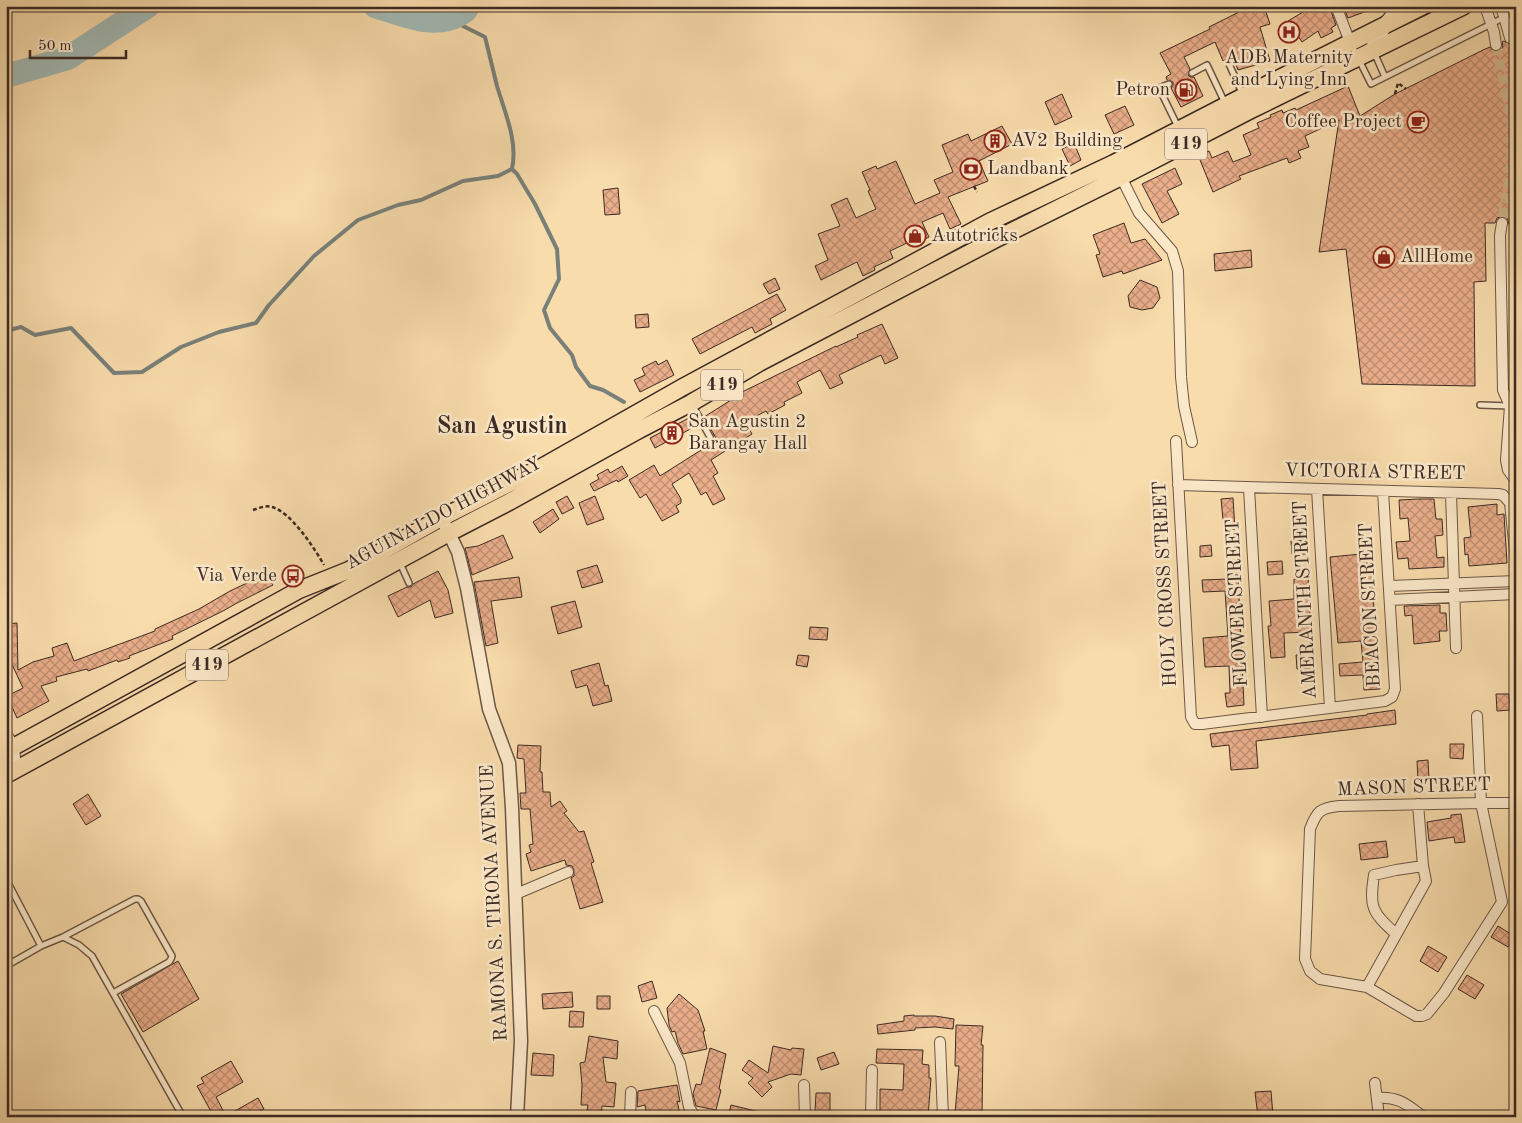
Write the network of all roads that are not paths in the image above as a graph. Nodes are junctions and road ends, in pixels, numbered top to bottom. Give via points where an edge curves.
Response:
1 (1336, 6) edge
2 (1401, 6) edge
3 (1423, 6) edge
4 (1464, 6) edge
5 (1485, 6) edge
6 (1501, 6) edge
7 (1505, 17) junction
8 (1491, 24) junction
9 (1384, 26) junction
10 (1510, 38) tunnel mouth
11 (1350, 42) junction
12 (1496, 45) tunnel mouth
13 (1372, 50) junction
14 (1357, 57) junction
15 (1229, 64) dead end
16 (1192, 73) dead end
17 (1385, 77) junction
18 (1169, 84) dead end
19 (1247, 103) junction
20 (1230, 112) junction
21 (1179, 129) junction
22 (1117, 170) junction
23 (989, 222) junction
24 (1502, 223) tunnel mouth
25 (996, 239) junction
26 (767, 351) junction
27 (683, 387) junction
28 (1516, 397) edge
29 (691, 403) junction
30 (1480, 405) dead end
31 (1513, 407) edge
32 (710, 438) dead end
33 (1176, 441) dead end
34 (1192, 442) dead end
35 (1516, 481) edge
36 (1178, 485) junction
37 (1249, 488) junction
38 (1317, 490) junction
39 (1383, 491) junction
40 (1450, 493) junction
41 (445, 525) junction
42 (398, 560) junction
43 (1516, 561) edge
44 (1516, 581) edge
45 (1454, 582) junction
46 (409, 583) dead end
47 (1390, 586) junction
48 (1516, 594) edge
49 (1454, 596) junction
50 (1390, 600) junction
51 (1456, 648) dead end
52 (1330, 708) junction
53 (1477, 716) dead end
54 (1262, 717) junction
55 (1195, 724) joint
56 (9, 744) edge
57 (10, 769) edge
58 (1481, 803) junction
59 (1418, 804) junction
60 (1516, 804) edge
61 (1423, 866) junction
62 (568, 872) dead end
63 (6, 879) edge
64 (516, 894) junction
65 (1396, 934) junction
66 (63, 938) junction
67 (41, 946) junction
68 (6, 966) edge
69 (1367, 986) junction
70 (113, 993) junction
71 (654, 1011) dead end
72 (940, 1042) dead end
73 (872, 1070) dead end
74 (1375, 1083) dead end
75 (804, 1085) dead end
76 (631, 1092) dead end
77 (1377, 1098) junction
78 (183, 1117) edge
79 (517, 1117) edge
80 (630, 1117) edge
81 (695, 1117) edge
82 (804, 1117) edge
83 (871, 1117) edge
84 (944, 1117) edge
85 (1379, 1117) edge
86 (1424, 1117) edge

1 - 11 street
2 - 9 main road
3 - 9 highway, AGUINALDO HIGHWAY / 419
4 - 13 highway, AGUINALDO HIGHWAY / 419
5 - 8 street
6 - 7 street
7 - 8 lane
7 - 10 street
8 - 12 street
8 - 17 lane
9 - 11 highway, AGUINALDO HIGHWAY / 419
9 - 13 main road
11 - 14 lane
11 - 19 highway, AGUINALDO HIGHWAY / 419
13 - 14 highway, AGUINALDO HIGHWAY / 419
13 - 17 lane
14 - 17 lane via 1371,84
14 - 19 highway, AGUINALDO HIGHWAY / 419
15 - 19 lane
16 - 20 lane via 1207,65
18 - 21 lane via 1159,88
19 - 20 highway, AGUINALDO HIGHWAY / 419
20 - 21 highway, AGUINALDO HIGHWAY / 419
20 - 22 highway, AGUINALDO HIGHWAY / 419
21 - 22 highway, AGUINALDO HIGHWAY / 419
22 - 23 highway, AGUINALDO HIGHWAY / 419
22 - 25 highway, AGUINALDO HIGHWAY / 419
22 - 34 street via 1138,213 1172,251 1178,271 1181,377
23 - 25 lane
23 - 26 highway, AGUINALDO HIGHWAY / 419
24 - 31 street via 1503,390
25 - 26 highway, AGUINALDO HIGHWAY / 419
26 - 27 highway, AGUINALDO HIGHWAY / 419
26 - 29 highway, AGUINALDO HIGHWAY / 419
27 - 29 highway
27 - 41 highway, AGUINALDO HIGHWAY / 419
28 - 31 street
29 - 32 lane
29 - 41 highway, AGUINALDO HIGHWAY / 419 via 509,502
30 - 31 lane
31 - 35 street via 1506,460
33 - 36 street, HOLY CROSS STREET
36 - 37 street, VICTORIA STREET
36 - 55 street, HOLY CROSS STREET via 1191,717
37 - 38 street, VICTORIA STREET
37 - 54 street, FLOWER STREET
38 - 39 street, VICTORIA STREET
38 - 52 street, AMERANTH STREET
39 - 40 street, VICTORIA STREET
39 - 47 street, BEACON STREET
40 - 43 street, VICTORIA STREET via 1498,494 1507,499 1511,508
40 - 45 street
41 - 42 highway, AGUINALDO HIGHWAY / 419
41 - 56 highway, AGUINALDO HIGHWAY / 419 via 299,590
41 - 64 street, RAMONA S. TIRONA AVENUE via 458,552 489,709 509,763
42 - 46 lane
42 - 57 highway, AGUINALDO HIGHWAY / 419
44 - 45 street
45 - 47 street
45 - 49 street
47 - 50 street, BEACON STREET
48 - 49 street
49 - 50 street
49 - 51 street
50 - 52 street, BEACON STREET via 1394,694 1385,701
52 - 54 street, BEACON STREET
53 - 58 street
54 - 55 street, BEACON STREET
56 - 57 street
58 - 59 street, MASON STREET
58 - 60 street, MASON STREET
58 - 69 street via 1502,902 1427,1014 1416,1016
59 - 61 street
59 - 69 street, MASON STREET via 1329,807 1315,816 1310,829 1305,959 1310,971 1320,979
61 - 65 street via 1426,881
61 - 65 street via 1374,875 1373,908
62 - 64 street
63 - 67 lane
64 - 79 street, RAMONA S. TIRONA AVENUE via 521,1041
65 - 69 street
66 - 67 lane
66 - 70 lane via 92,956
66 - 70 lane via 135,899 141,902 172,956 169,962
67 - 68 lane
70 - 78 lane
71 - 81 street via 680,1063 689,1107
72 - 84 street
73 - 83 street
74 - 77 street
75 - 82 street
76 - 80 street
77 - 85 street
77 - 86 street via 1398,1099

